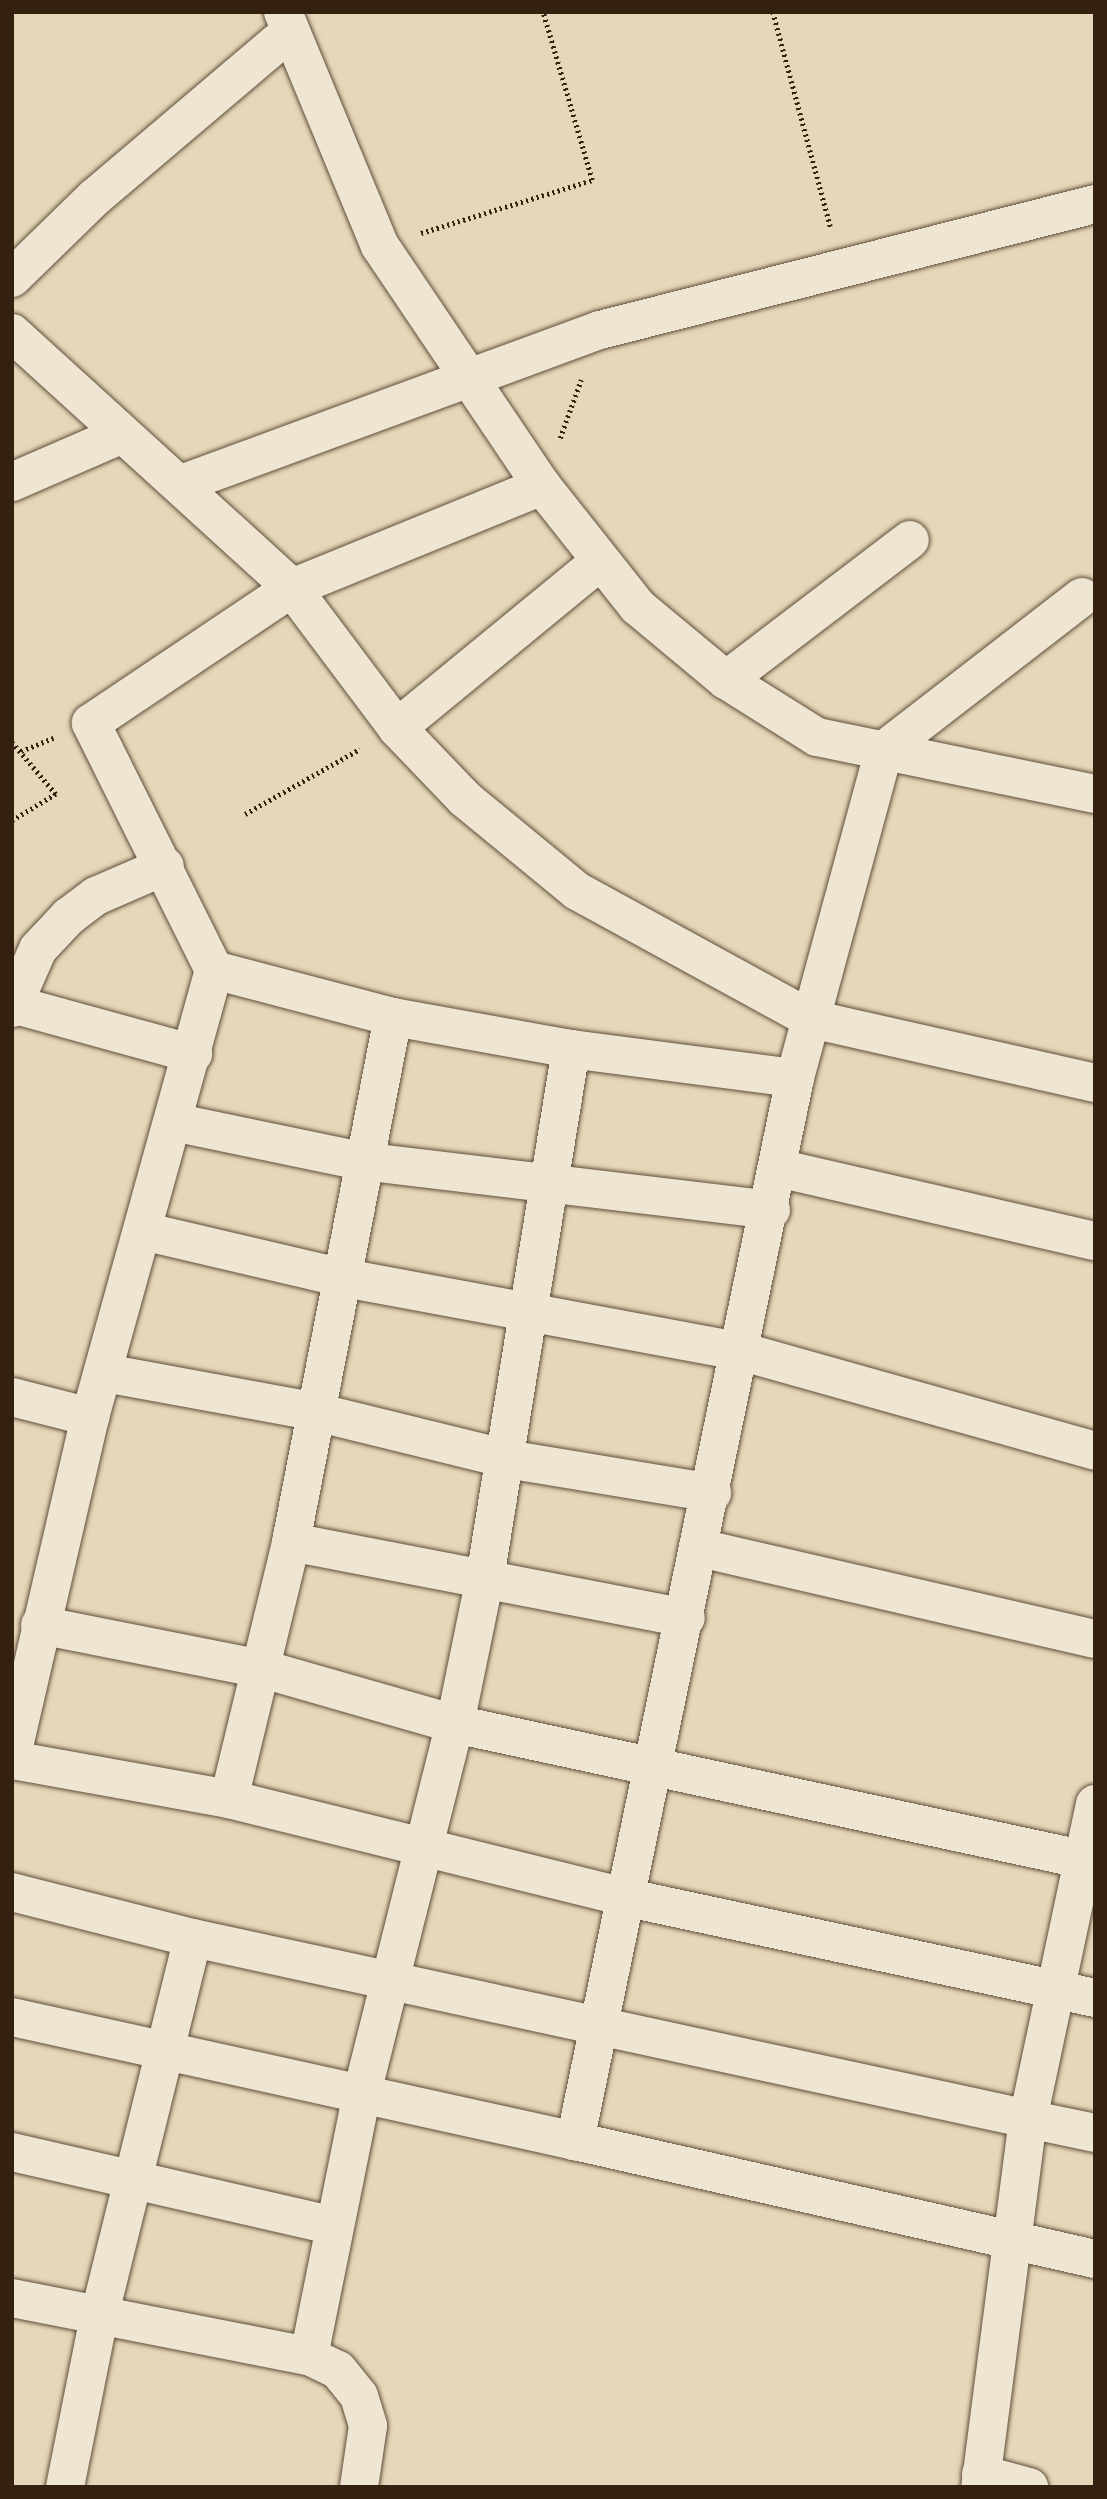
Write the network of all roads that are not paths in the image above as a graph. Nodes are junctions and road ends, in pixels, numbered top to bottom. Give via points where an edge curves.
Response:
1 (286, 22) edge
2 (1095, 204) edge
3 (12, 278) edge
4 (12, 333) edge
5 (471, 374) junction
6 (118, 436) junction
7 (12, 482) edge
8 (181, 484) junction
9 (542, 486) junction
10 (911, 540) dead end
11 (600, 561) junction
12 (292, 588) junction
13 (1082, 597) dead end
14 (726, 680) junction
15 (397, 728) junction
16 (884, 750) junction
17 (1095, 794) edge
18 (165, 866) junction
19 (215, 970) junction
20 (13, 1005) edge
21 (393, 1017) junction
22 (811, 1019) junction
23 (571, 1049) junction
24 (193, 1054) junction
25 (795, 1077) junction
26 (1095, 1083) edge
27 (173, 1122) junction
28 (361, 1161) junction
29 (778, 1168) junction
30 (545, 1185) junction
31 (771, 1210) junction
32 (143, 1231) junction
33 (1095, 1241) edge
34 (339, 1277) junction
35 (526, 1313) junction
36 (740, 1351) junction
37 (105, 1373) junction
38 (12, 1397) edge
39 (312, 1411) junction
40 (90, 1417) junction
41 (1095, 1451) edge
42 (507, 1459) junction
43 (712, 1493) junction
44 (291, 1542) junction
45 (700, 1548) junction
46 (485, 1578) junction
47 (686, 1618) junction
48 (40, 1625) junction
49 (1095, 1639) edge
50 (263, 1670) junction
51 (456, 1724) junction
52 (12, 1758) edge
53 (655, 1766) junction
54 (229, 1799) junction
55 (1095, 1804) edge
56 (422, 1843) junction
57 (1088, 1861) edge
58 (12, 1892) edge
59 (624, 1897) junction
60 (193, 1938) junction
61 (387, 1978) junction
62 (1053, 1989) junction
63 (1095, 1998) edge
64 (12, 2017) edge
65 (597, 2025) junction
66 (169, 2051) junction
67 (360, 2096) junction
68 (1028, 2119) junction
69 (1095, 2133) edge
70 (575, 2141) junction
71 (12, 2152) edge
72 (136, 2182) junction
73 (334, 2226) junction
74 (1009, 2241) junction
75 (1095, 2259) edge
76 (12, 2298) edge
77 (99, 2317) junction
78 (309, 2356) junction
79 (981, 2480) edge
80 (65, 2487) edge
81 (359, 2487) edge
82 (1029, 2487) edge

1 - 3 street
1 - 5 street via 380,246
2 - 5 street via 843,272 600,330
4 - 6 street
5 - 8 street
5 - 9 street
6 - 7 street
6 - 8 street
8 - 12 street
9 - 11 street
9 - 12 street
10 - 14 street
11 - 14 street via 638,607
11 - 15 street
12 - 15 street
12 - 18 street via 91,723
13 - 16 street
14 - 16 street via 817,737
15 - 22 street via 465,799 577,891
16 - 17 street
16 - 22 street
18 - 19 street
18 - 20 street via 96,896 68,917 38,949
19 - 21 street
19 - 24 street
20 - 24 street
21 - 23 street
21 - 28 street
22 - 25 street
22 - 26 street
23 - 25 street
23 - 30 street
24 - 27 street
25 - 29 street
27 - 28 street
27 - 32 street
28 - 30 street
28 - 34 street
29 - 31 street
29 - 33 street
30 - 31 street
30 - 35 street
31 - 36 street
32 - 34 street
32 - 37 street
34 - 35 street
34 - 39 street
35 - 36 street
35 - 42 street
36 - 41 street
36 - 43 street
37 - 39 street
37 - 40 street
38 - 40 street
39 - 42 street
39 - 44 street
40 - 48 street
42 - 43 street
42 - 46 street
43 - 45 street
44 - 46 street
44 - 50 street
45 - 47 street
45 - 49 street
46 - 47 street
46 - 51 street
47 - 53 street
48 - 50 street
48 - 52 street
50 - 51 street
50 - 54 street
51 - 53 street
51 - 56 street
52 - 54 street
53 - 57 street
53 - 59 street
54 - 56 street
55 - 57 street
56 - 59 street
56 - 61 street
57 - 62 street
58 - 60 street
59 - 62 street
59 - 65 street
60 - 61 street
60 - 66 street
61 - 65 street
61 - 67 street
62 - 63 street
62 - 68 street
64 - 66 street
65 - 68 street
65 - 70 street
66 - 67 street
66 - 72 street
67 - 70 street
67 - 73 street
68 - 69 street
68 - 74 street
70 - 74 street
71 - 72 street
72 - 73 street
72 - 77 street
73 - 78 street
74 - 75 street
74 - 79 street
76 - 77 street
77 - 78 street
77 - 80 street
78 - 81 street via 338,2370 359,2396 368,2426
79 - 82 street

